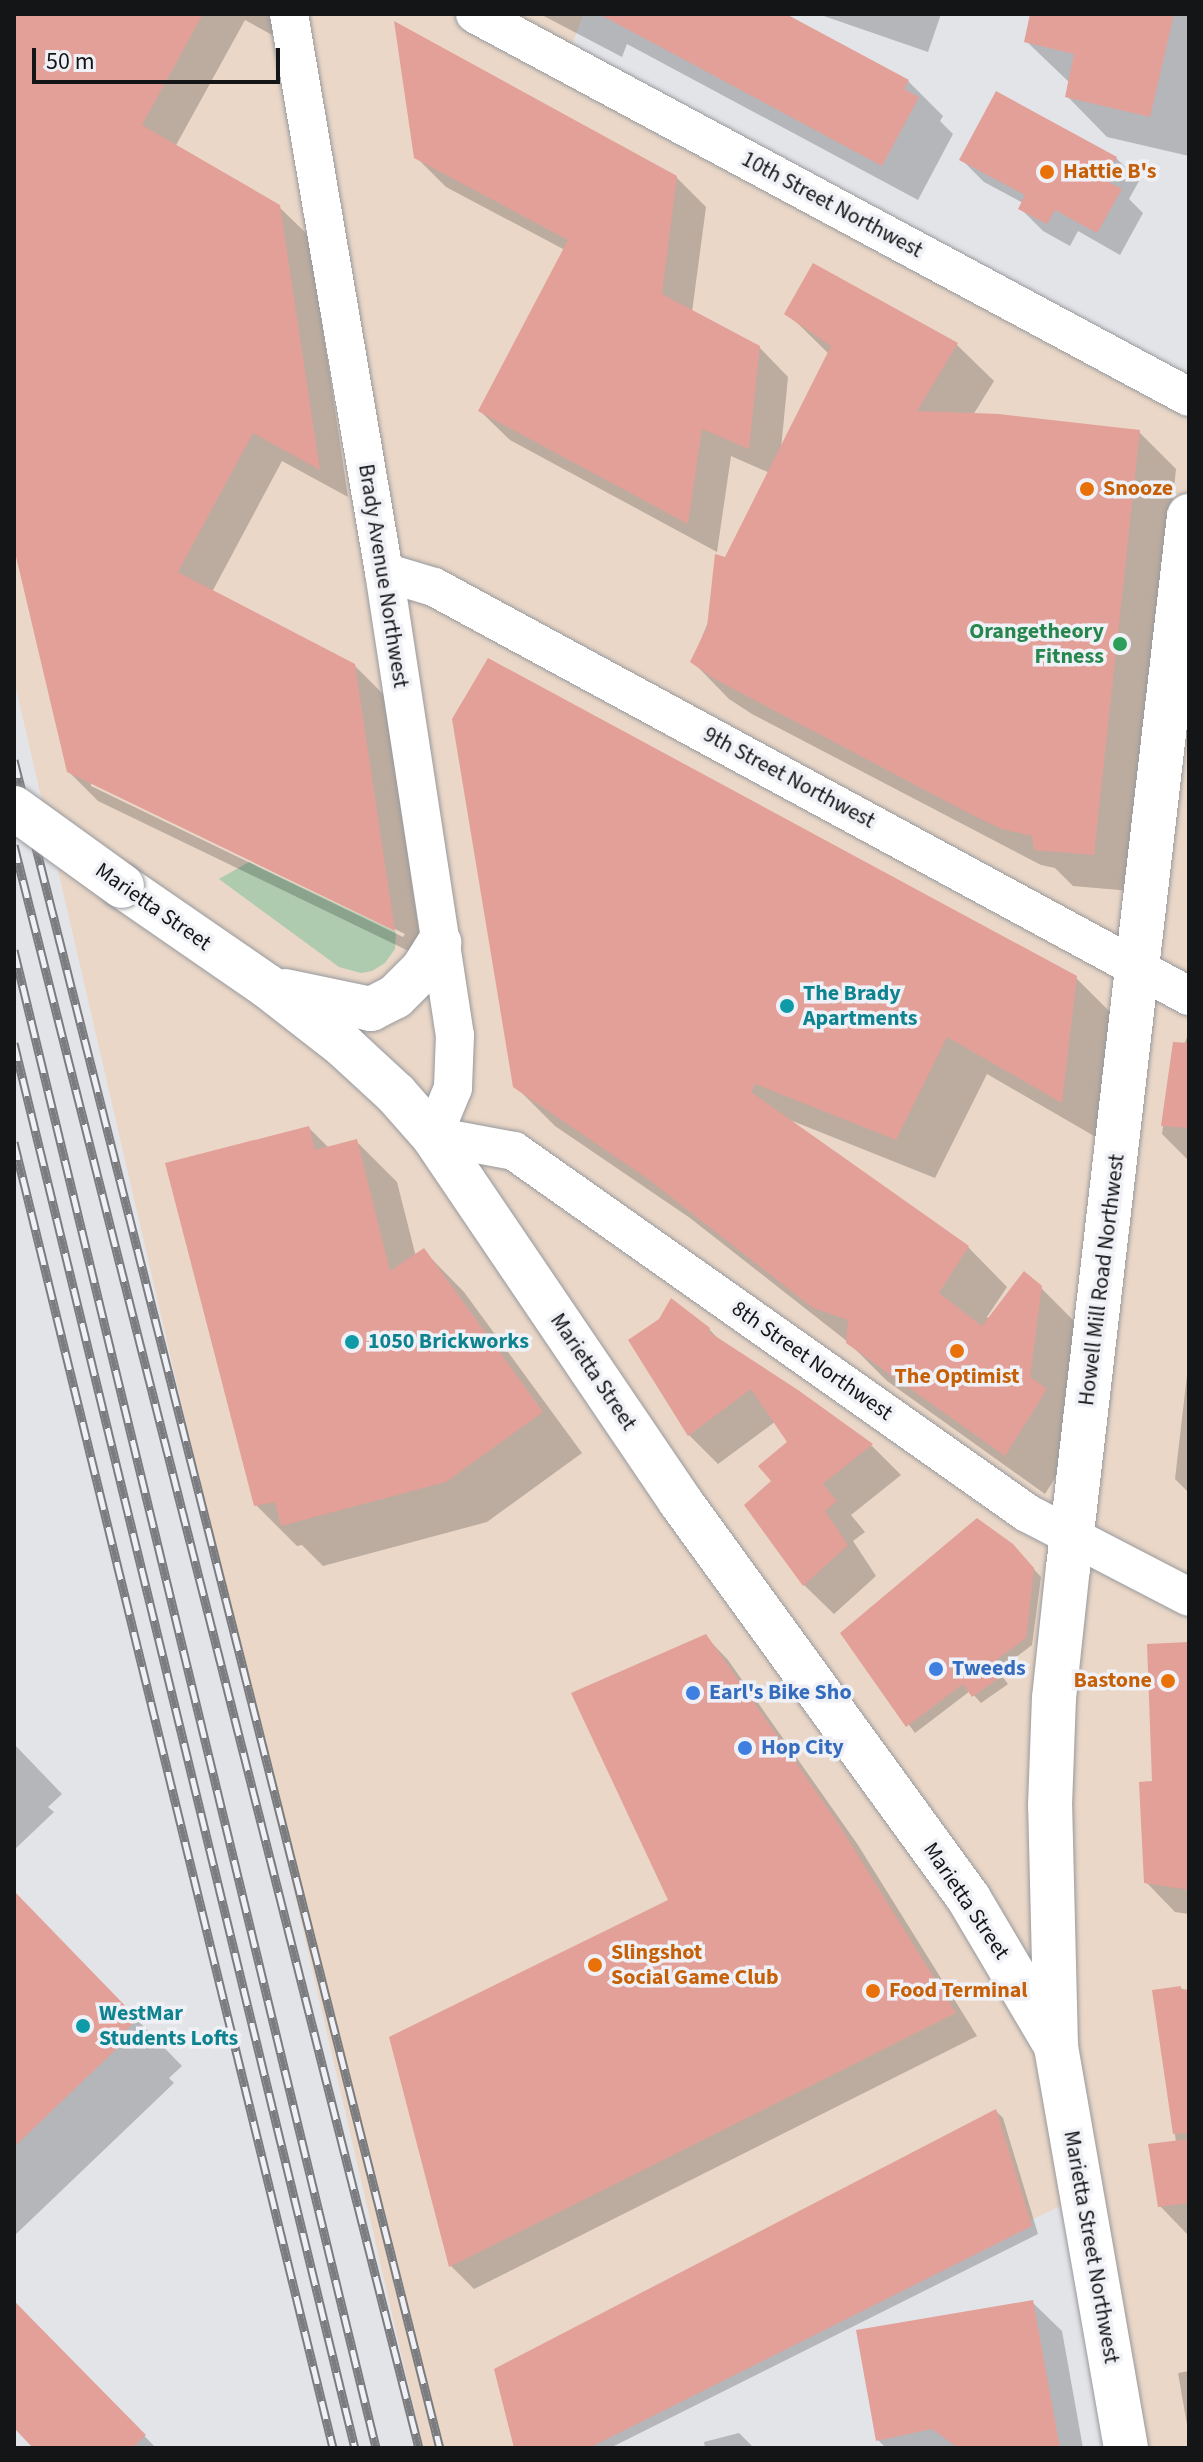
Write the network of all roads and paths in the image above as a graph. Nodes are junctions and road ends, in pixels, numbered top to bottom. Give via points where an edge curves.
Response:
1 (289, 14) edge
2 (475, 14) edge
3 (1189, 397) edge
4 (1189, 516) edge
5 (384, 572) junction
6 (14, 808) edge
7 (439, 943) junction
8 (1139, 968) junction
9 (267, 986) junction
10 (1189, 996) edge
11 (433, 1136) junction
12 (1071, 1537) junction
13 (1189, 1597) edge
14 (1056, 2046) junction
15 (1126, 2448) edge

1 - 5 street, Brady Avenue Northwest
2 - 3 street, 10th Street Northwest
4 - 8 main road, Howell Mill Road Northwest
5 - 7 street, Brady Avenue Northwest
5 - 8 street, 9th Street Northwest via 434,587
6 - 9 main road, Marietta Street, bridge
7 - 9 main road via 423,969 395,997 371,1009
7 - 11 street, Brady Avenue Northwest via 455,1035 453,1088
8 - 10 street, 9th Street Northwest
8 - 12 main road, Howell Mill Road Northwest
9 - 11 main road, Marietta Street via 344,1046
11 - 12 street, 8th Street Northwest via 514,1151 1027,1513
11 - 14 main road, Marietta Street via 680,1501 969,1899
12 - 13 street, 8th Street Northwest
12 - 14 main road, Howell Mill Road Northwest via 1054,1698 1050,1806
14 - 15 main road, Marietta Street Northwest

